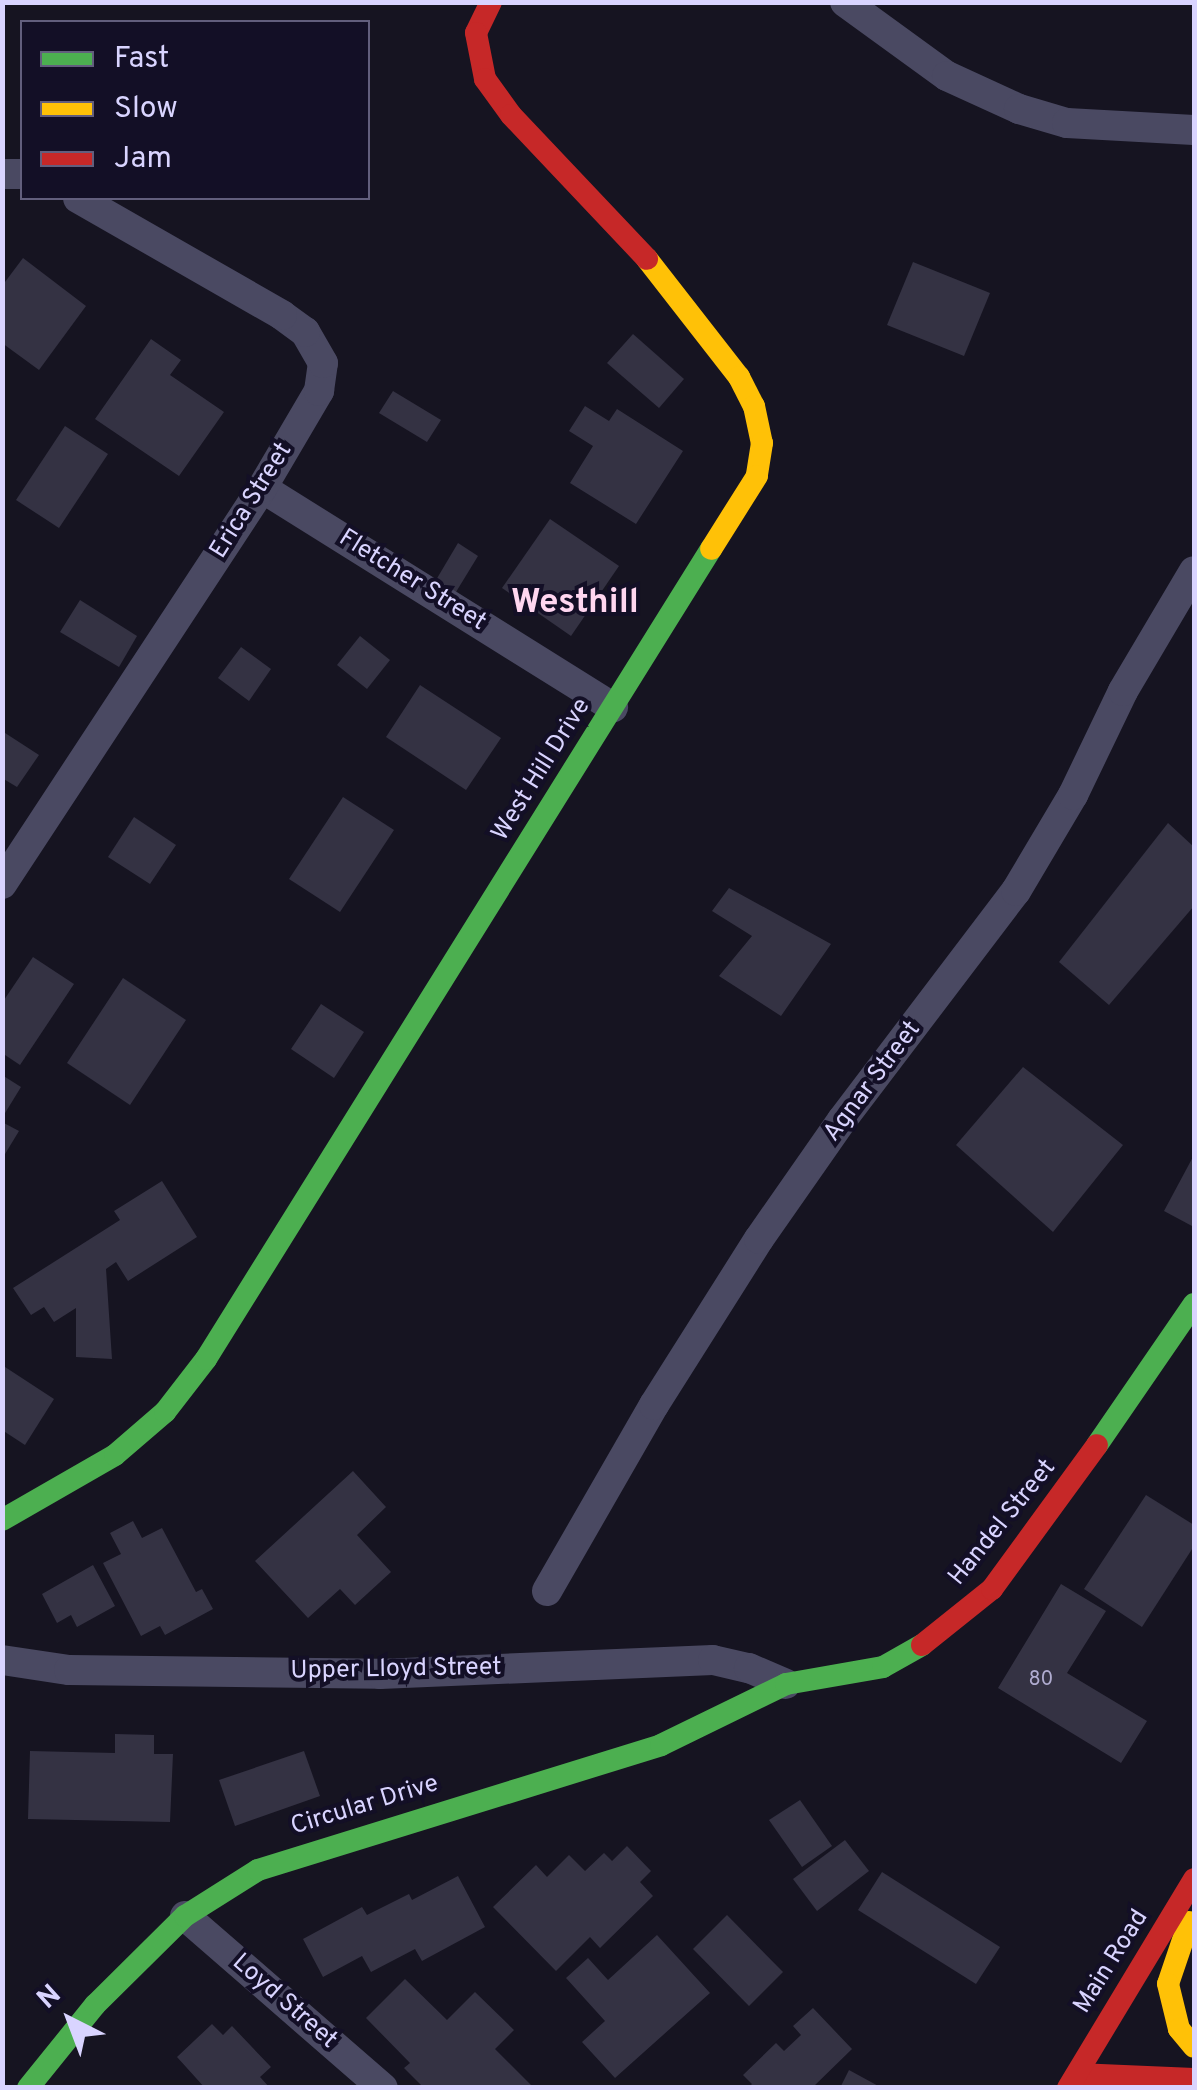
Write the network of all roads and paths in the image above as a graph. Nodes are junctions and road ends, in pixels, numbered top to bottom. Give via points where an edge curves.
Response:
1 (490, 2) edge
2 (845, 2) edge
3 (1194, 130) edge
4 (81, 200) edge
5 (262, 488) junction
6 (1194, 571) edge
7 (614, 707) junction
8 (2, 884) edge
9 (1194, 1304) edge
10 (2, 1520) edge
11 (547, 1591) dead end
12 (2, 1660) edge
13 (786, 1684) junction
14 (1194, 1879) edge
15 (1194, 1910) edge
16 (185, 1916) junction
17 (1194, 2048) edge
18 (1194, 2079) edge
19 (1072, 2081) edge
20 (28, 2088) edge
21 (383, 2088) edge

1 - 7 main road, West Hill Drive via 476,33 485,79 662,275 739,377 762,443 757,476 742,506
2 - 3 street via 947,76 1019,108 1068,123
4 - 5 street, Erica Street via 282,315 316,345 323,363 319,390
5 - 7 street, Fletcher Street
5 - 8 street, Erica Street
6 - 11 street, Agnar Street via 1016,891 759,1239
7 - 10 main road, West Hill Drive via 206,1359 166,1412 115,1455
9 - 13 main road, Handel Street via 992,1589 940,1636 882,1667
12 - 13 street, Upper Lloyd Street via 69,1670 380,1674 714,1660
13 - 16 main road, Circular Drive via 662,1745 258,1870
14 - 19 main road, Main Road
15 - 17 main road via 1168,1984 1179,2028
16 - 20 main road, Circular Drive via 95,2005
16 - 21 street, Loyd Street
18 - 19 main road

